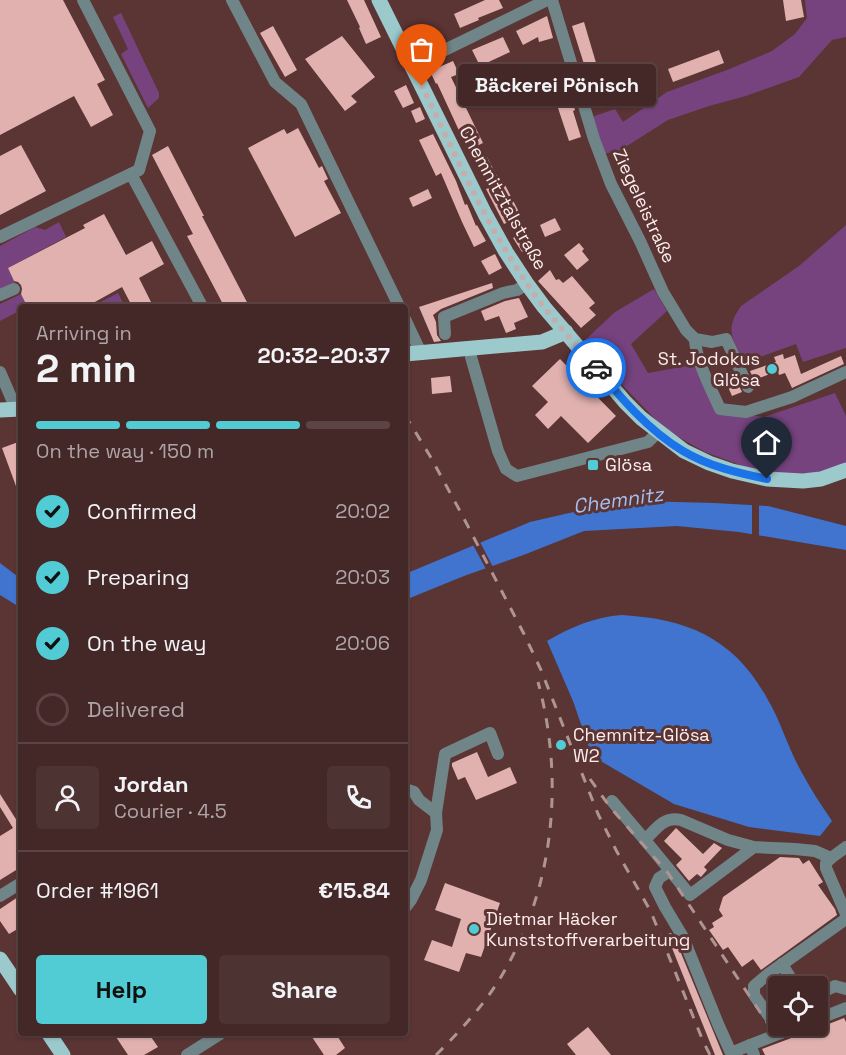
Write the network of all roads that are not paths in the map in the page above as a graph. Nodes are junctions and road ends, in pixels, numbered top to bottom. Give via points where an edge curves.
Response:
1 (83, 0) edge
2 (232, 0) edge
3 (379, 0) edge
4 (547, 0) edge
5 (552, 0) edge
6 (412, 66) junction
7 (131, 174) junction
8 (0, 237) edge
9 (527, 284) junction
10 (14, 289) dead end
11 (0, 295) edge
12 (201, 304) edge
13 (398, 304) edge
14 (408, 325) edge
15 (566, 332) junction
16 (445, 334) dead end
17 (695, 339) junction
18 (471, 349) junction
19 (421, 352) junction
20 (408, 354) edge
21 (0, 372) edge
22 (846, 372) edge
23 (748, 387) dead end
24 (18, 407) edge
25 (18, 409) edge
26 (0, 410) edge
27 (658, 432) junction
28 (846, 470) edge
29 (498, 754) dead end
30 (408, 790) edge
31 (612, 801) dead end
32 (436, 813) junction
33 (645, 840) junction
34 (754, 847) junction
35 (846, 847) edge
36 (831, 858) junction
37 (670, 871) junction
38 (18, 885) edge
39 (0, 896) edge
40 (408, 904) edge
41 (846, 915) edge
42 (846, 919) edge
43 (0, 959) edge
44 (782, 964) junction
45 (789, 976) edge
46 (18, 985) edge
47 (828, 989) edge
48 (846, 989) edge
49 (846, 1008) edge
50 (768, 1014) edge
51 (828, 1015) edge
52 (53, 1036) edge
53 (217, 1036) edge
54 (777, 1036) edge
55 (752, 1050) edge
56 (63, 1055) edge
57 (187, 1055) edge

1 - 7 street via 150,131 139,170
2 - 13 street via 275,82 301,104
3 - 6 main road, Chemnitztalstraße
4 - 6 street
5 - 17 street, Ziegeleistraße via 611,184 663,292
6 - 9 main road, Chemnitztalstraße via 496,235
7 - 8 street
7 - 12 street
9 - 15 main road, Chemnitztalstraße
9 - 16 street via 444,317
10 - 11 street
14 - 19 street
15 - 18 main road via 542,342
15 - 27 main road, Chemnitztalstraße via 625,402
17 - 22 street via 695,348 720,409 746,412 792,397
17 - 23 street via 726,339
18 - 19 main road
18 - 27 street via 498,452 506,469 517,476 633,447 648,442
19 - 20 main road
21 - 24 street
25 - 26 main road
27 - 28 main road, Chemnitztalstraße via 709,463 767,479 821,479
29 - 32 street via 490,733 445,754
30 - 32 street
31 - 33 street
32 - 40 street via 437,830 428,862
33 - 34 street via 673,818
33 - 37 street
34 - 36 street via 815,851
34 - 37 street via 690,895
35 - 36 street
36 - 41 street via 826,868
37 - 55 street via 659,878 655,887 683,937 731,1053
38 - 39 street
42 - 44 street
43 - 46 main road
44 - 45 street
44 - 50 street via 754,986 754,995
47 - 48 street via 835,986
49 - 51 street
52 - 56 main road
53 - 57 street
54 - 55 street

